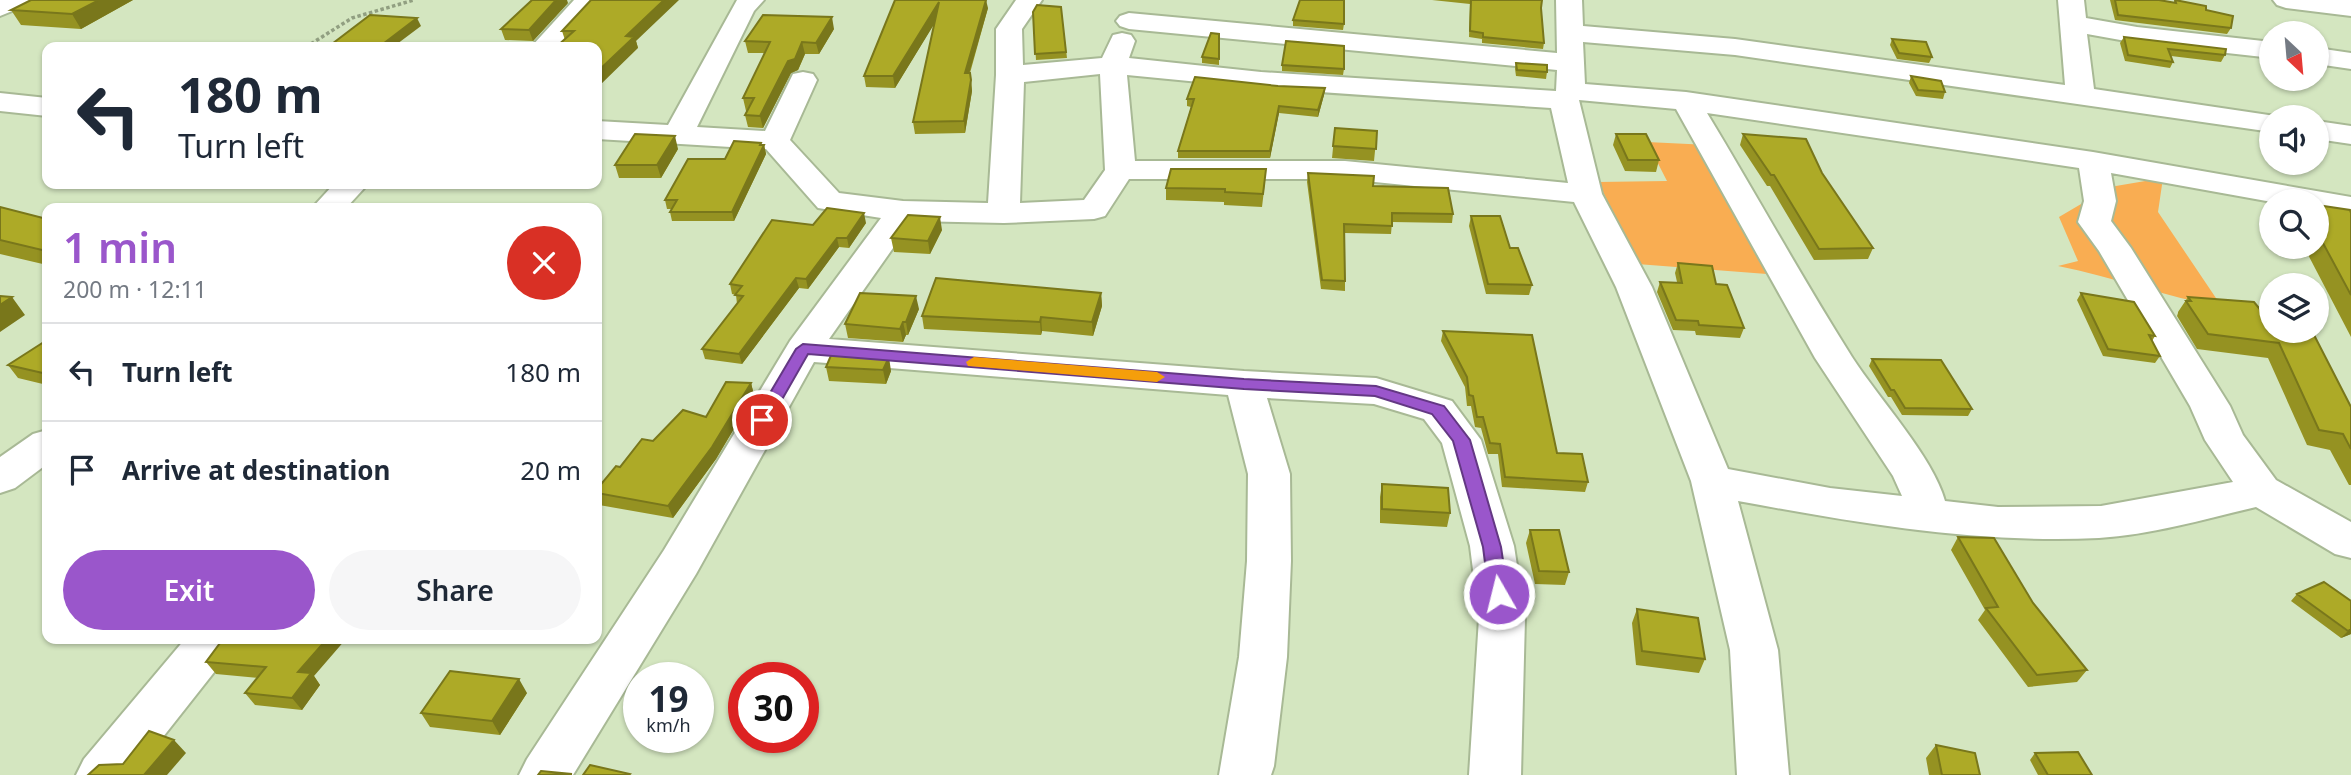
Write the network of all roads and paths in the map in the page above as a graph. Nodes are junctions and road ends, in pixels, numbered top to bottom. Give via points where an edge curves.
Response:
1 (18, 0) edge
2 (414, 0) edge
3 (588, 0) edge
4 (751, 0) edge
5 (1029, 0) edge
6 (2286, 0) edge
7 (0, 8) edge
8 (2351, 8) edge
9 (1129, 11) edge
10 (2072, 12) edge
11 (314, 42) edge
12 (549, 42) edge
13 (2259, 49) edge
14 (1569, 57) edge
15 (2329, 58) edge
16 (2351, 61) edge
17 (1113, 65) junction
18 (1010, 75) junction
19 (803, 80) dead end
20 (2080, 95) junction
21 (1686, 101) junction
22 (0, 102) edge
23 (42, 106) edge
24 (2259, 121) edge
25 (602, 130) edge
26 (2329, 132) edge
27 (2351, 135) edge
28 (677, 137) junction
29 (775, 141) junction
30 (2093, 161) junction
31 (1121, 170) junction
32 (347, 189) edge
33 (1586, 194) junction
34 (333, 203) edge
35 (2351, 207) edge
36 (904, 211) junction
37 (1004, 213) junction
38 (803, 349) junction
39 (1244, 384) junction
40 (42, 448) edge
41 (0, 478) edge
42 (1712, 481) junction
43 (2262, 491) junction
44 (1927, 513) junction
45 (2351, 542) edge
46 (209, 644) edge
47 (102, 775) edge
48 (545, 775) edge
49 (1245, 775) edge
50 (1495, 775) edge
51 (1763, 775) edge

1 - 7 street
2 - 11 path via 352,18
3 - 12 street
4 - 28 street
5 - 18 street via 1009,29
6 - 8 street
9 - 14 street
9 - 17 street
10 - 13 street via 2137,35
10 - 20 street
14 - 17 street via 1261,80
14 - 20 street via 1735,47
14 - 21 street
14 - 33 street
15 - 16 street
17 - 18 street
17 - 31 street
18 - 37 street
19 - 29 street
20 - 24 street
21 - 30 street
21 - 44 street via 1834,358 1911,470
22 - 23 street
25 - 28 street
26 - 27 street
28 - 29 street
29 - 36 street via 830,201
30 - 35 street
30 - 43 street via 2100,201 2094,222 2210,406 2225,440
31 - 33 street via 1345,170
31 - 37 street via 1094,209
32 - 34 street
33 - 42 street via 1633,286
36 - 37 street
36 - 38 street
38 - 39 street
38 - 48 street via 680,562
39 - 49 street via 1269,474 1263,657
39 - 50 street via 1376,391 1438,410 1461,440 1492,547 1502,618
40 - 41 street
42 - 44 street via 1830,503
42 - 51 street via 1754,650
43 - 44 street via 2102,522 1998,523
43 - 45 street
46 - 47 street

